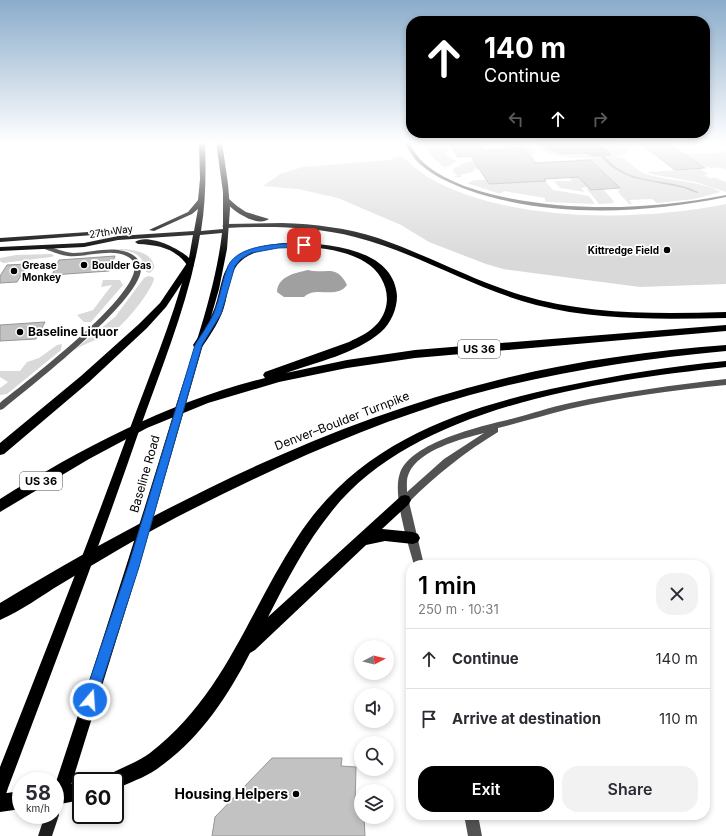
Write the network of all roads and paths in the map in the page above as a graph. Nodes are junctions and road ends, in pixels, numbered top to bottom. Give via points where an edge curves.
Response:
1 (203, 181) edge
2 (224, 181) edge
3 (452, 181) edge
4 (726, 196) edge
5 (202, 199) junction
6 (227, 200) junction
7 (226, 228) junction
8 (152, 230) junction
9 (198, 230) junction
10 (0, 240) edge
11 (93, 244) junction
12 (84, 245) junction
13 (44, 247) junction
14 (0, 249) edge
15 (13, 249) junction
16 (0, 253) edge
17 (407, 253) junction
18 (67, 254) junction
19 (190, 265) junction
20 (726, 315) edge
21 (726, 328) edge
22 (198, 345) junction
23 (726, 348) edge
24 (726, 364) edge
25 (726, 382) edge
26 (235, 390) junction
27 (0, 407) edge
28 (505, 424) junction
29 (0, 450) edge
30 (404, 500) junction
31 (0, 506) edge
32 (413, 538) junction
33 (362, 539) junction
34 (418, 560) edge
35 (0, 612) edge
36 (240, 656) junction
37 (124, 777) edge
38 (64, 779) edge
39 (0, 788) edge
40 (12, 801) edge
41 (0, 803) edge
42 (472, 820) edge
43 (49, 824) edge
44 (45, 836) edge
45 (476, 836) edge

1 - 5 main road, Baseline Road
2 - 6 main road, Baseline Road
3 - 4 street via 511,200 574,207 633,208 684,204
5 - 8 main road via 190,213
5 - 9 main road, Baseline Road
6 - 7 main road, Baseline Road
6 - 17 highway via 237,210 255,218 319,222 354,228 380,238
7 - 9 main road, 27th Way
7 - 17 highway via 293,225 330,229 375,240
7 - 22 main road, Baseline Road via 218,277
8 - 9 main road, 27th Way
8 - 10 main road, 27th Way
9 - 11 main road, 27th Way via 118,238
9 - 19 main road, Baseline Road
11 - 12 main road, 27th Way
11 - 19 main road via 140,242 165,245 178,251
12 - 13 main road, 27th Way
12 - 18 street
13 - 15 main road, 27th Way
13 - 18 street
14 - 15 main road, 27th Way
15 - 16 main road
17 - 20 highway via 504,292 559,307 657,316
18 - 27 street via 123,253 137,262 138,272 122,298 100,322
19 - 29 highway via 163,305 144,326
19 - 39 main road, Baseline Road via 174,320 123,465
21 - 26 highway, US 36 via 374,359
22 - 26 highway via 217,314 232,266 248,252 295,245 341,250 367,259 387,278 392,290 392,304 388,317 367,337
22 - 38 main road, Baseline Road via 133,567
23 - 35 highway, Denver–Boulder Turnpike via 638,356 556,371 494,385 373,423 274,463 213,492 113,544
24 - 36 highway via 649,373 524,398 465,415 430,429 389,452 334,500 318,520 281,578
25 - 28 street via 602,399
26 - 31 highway, US 36 via 160,418 82,456
28 - 30 street via 450,458
28 - 30 street via 454,439 413,461 404,474
30 - 32 street
30 - 33 highway
32 - 33 highway via 385,535
32 - 34 street
33 - 36 highway
36 - 37 highway via 189,732 157,760
40 - 41 highway
42 - 45 street
43 - 44 main road

